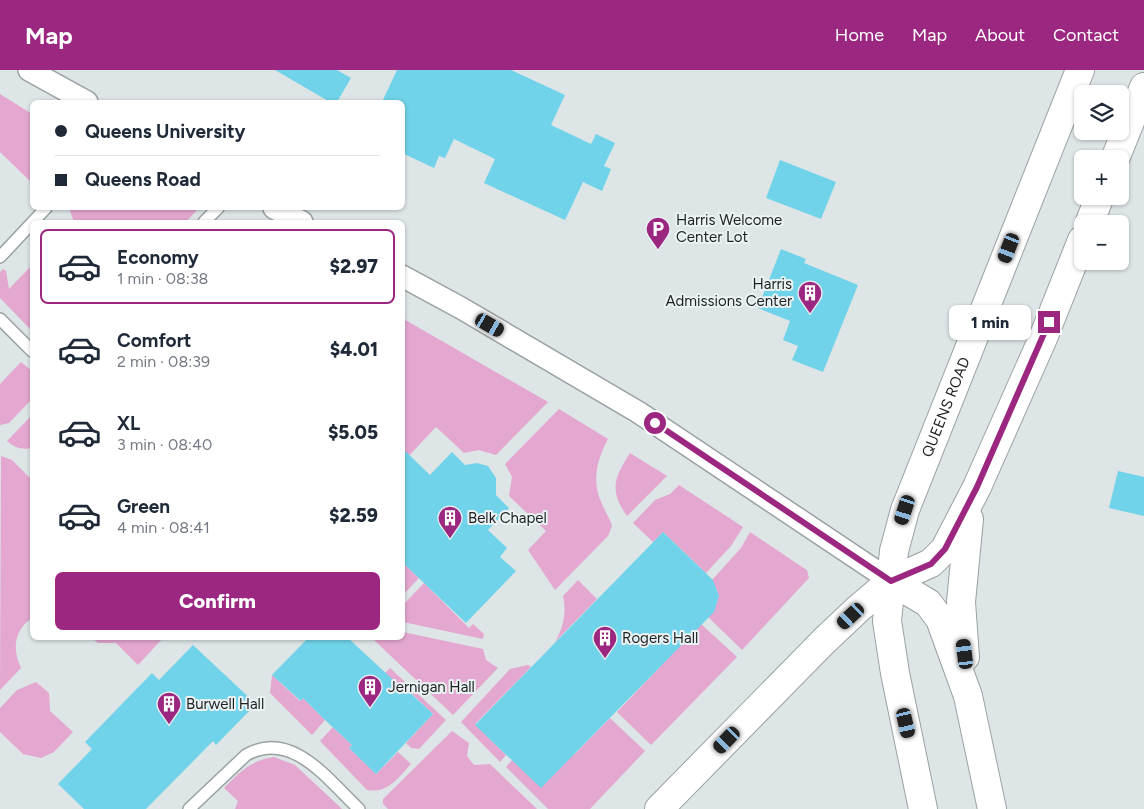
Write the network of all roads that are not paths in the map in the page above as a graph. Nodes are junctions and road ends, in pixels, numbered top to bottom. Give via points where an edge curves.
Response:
1 (29, 70) edge
2 (1080, 70) edge
3 (1144, 87) edge
4 (82, 100) edge
5 (1119, 150) edge
6 (44, 210) edge
7 (216, 210) edge
8 (278, 210) edge
9 (35, 220) edge
10 (206, 220) edge
11 (298, 220) edge
12 (30, 225) edge
13 (0, 257) edge
14 (1074, 260) edge
15 (405, 278) edge
16 (0, 319) edge
17 (30, 349) edge
18 (977, 487) junction
19 (891, 581) junction
20 (968, 696) junction
21 (188, 809) edge
22 (359, 809) edge
23 (659, 809) edge
24 (923, 809) edge
25 (992, 809) edge

1 - 4 street
2 - 19 street, QUEENS ROAD via 905,510 897,536
3 - 5 street
6 - 9 lane
7 - 10 lane
8 - 11 street
12 - 13 lane
14 - 18 street
15 - 19 street via 638,412
16 - 17 lane
18 - 19 street via 938,557 931,564
18 - 20 street via 962,576
19 - 20 street via 925,600 936,611
19 - 23 street via 824,641
19 - 24 street, QUEENS ROAD via 888,635
20 - 25 street
21 - 22 lane via 246,755 256,749 279,746 309,762

